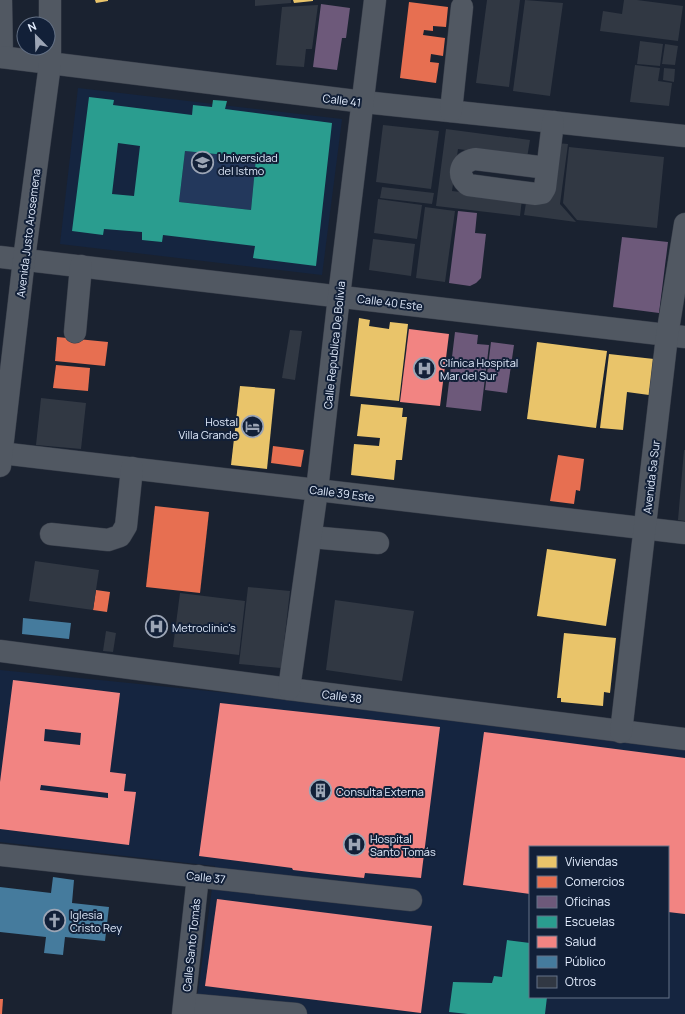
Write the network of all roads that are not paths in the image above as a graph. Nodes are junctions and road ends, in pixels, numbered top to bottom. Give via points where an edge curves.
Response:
1 (1, 0) edge
2 (50, 0) edge
3 (375, 0) edge
4 (462, 7) dead end
5 (1, 57) edge
6 (50, 64) junction
7 (364, 102) junction
8 (450, 111) junction
9 (552, 122) junction
10 (685, 136) edge
11 (547, 168) dead end
12 (685, 224) edge
13 (0, 257) edge
14 (24, 260) junction
15 (81, 266) junction
16 (339, 296) junction
17 (75, 332) dead end
18 (676, 336) edge
19 (0, 457) edge
20 (132, 468) junction
21 (317, 490) junction
22 (645, 528) junction
23 (685, 533) edge
24 (51, 534) dead end
25 (311, 537) junction
26 (378, 543) dead end
27 (0, 651) edge
28 (289, 689) junction
29 (621, 732) junction
30 (685, 739) edge
31 (0, 855) edge
32 (198, 876) junction
33 (411, 900) dead end
34 (184, 1009) edge
35 (296, 1014) edge

1 - 5 street
2 - 6 street, Avenida Justo Arosemena
3 - 7 street, Calle Republica De Bolivia
4 - 8 street
5 - 6 street, Calle 41
6 - 7 street, Calle 41
6 - 14 street, Avenida Justo Arosemena
7 - 8 street, Calle 41
7 - 16 street, Calle Republica De Bolivia
8 - 9 street, Calle 41
9 - 10 street, Calle 41
9 - 11 street
12 - 18 street, Avenida 5a Sur
13 - 14 street, Calle 40 Este
14 - 15 street, Calle 40 Este
14 - 19 street, Avenida Justo Arosemena
15 - 16 street, Calle 40 Este
15 - 17 street
16 - 18 street, Calle 40 Este
16 - 21 street, Calle Republica De Bolivia
18 - 22 street, Avenida 5a Sur
19 - 20 street, Calle 39 Este
20 - 21 street, Calle 39 Este
20 - 24 street via 126,526 120,536 108,540
21 - 22 street, Calle 39 Este
21 - 25 street, Calle Republica De Bolivia
22 - 23 street, Calle 39 Este
22 - 29 street, Avenida 5a Sur
25 - 26 street
25 - 28 street, Calle Republica De Bolivia
27 - 28 street, Calle 38
28 - 29 street, Calle 38
29 - 30 street, Calle 38
31 - 32 street, Calle 37
32 - 33 street, Calle 37
32 - 34 street, Calle Santo Tomás
34 - 35 street

